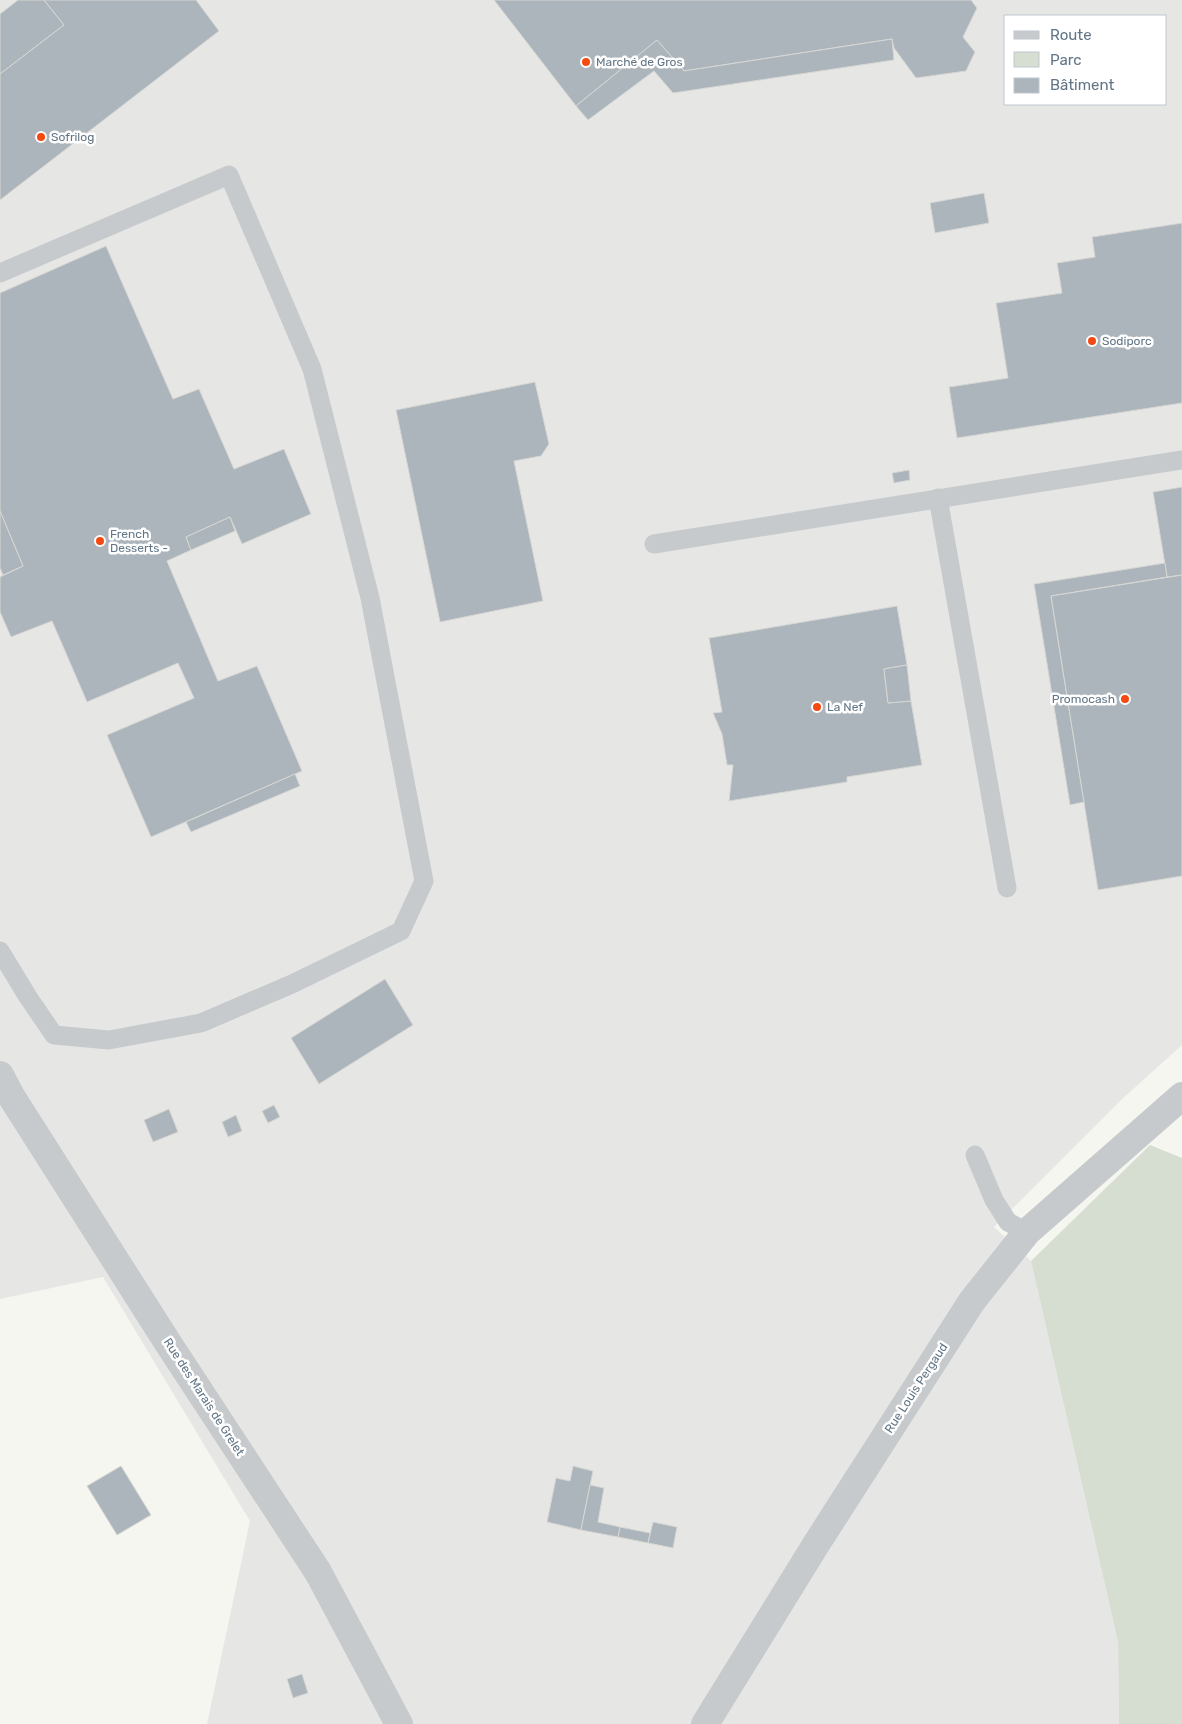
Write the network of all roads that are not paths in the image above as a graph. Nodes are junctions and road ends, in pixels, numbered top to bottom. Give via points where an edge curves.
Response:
1 (0, 273) edge
2 (1182, 460) edge
3 (938, 498) junction
4 (654, 544) dead end
5 (1006, 888) dead end
6 (0, 952) edge
7 (0, 1075) edge
8 (1182, 1096) edge
9 (975, 1155) dead end
10 (1027, 1232) junction
11 (399, 1724) edge
12 (705, 1724) edge

1 - 6 lane via 229,175 312,369 370,598 424,881 401,931 292,984 201,1023 108,1040 54,1035
2 - 3 lane
3 - 4 lane
3 - 5 lane
7 - 11 street, Rue des Marais de Grelet via 168,1344 318,1572
8 - 10 street, Rue Louis Pergaud
9 - 10 lane via 994,1200 1008,1222
10 - 12 street, Rue Louis Pergaud via 972,1301 814,1546

